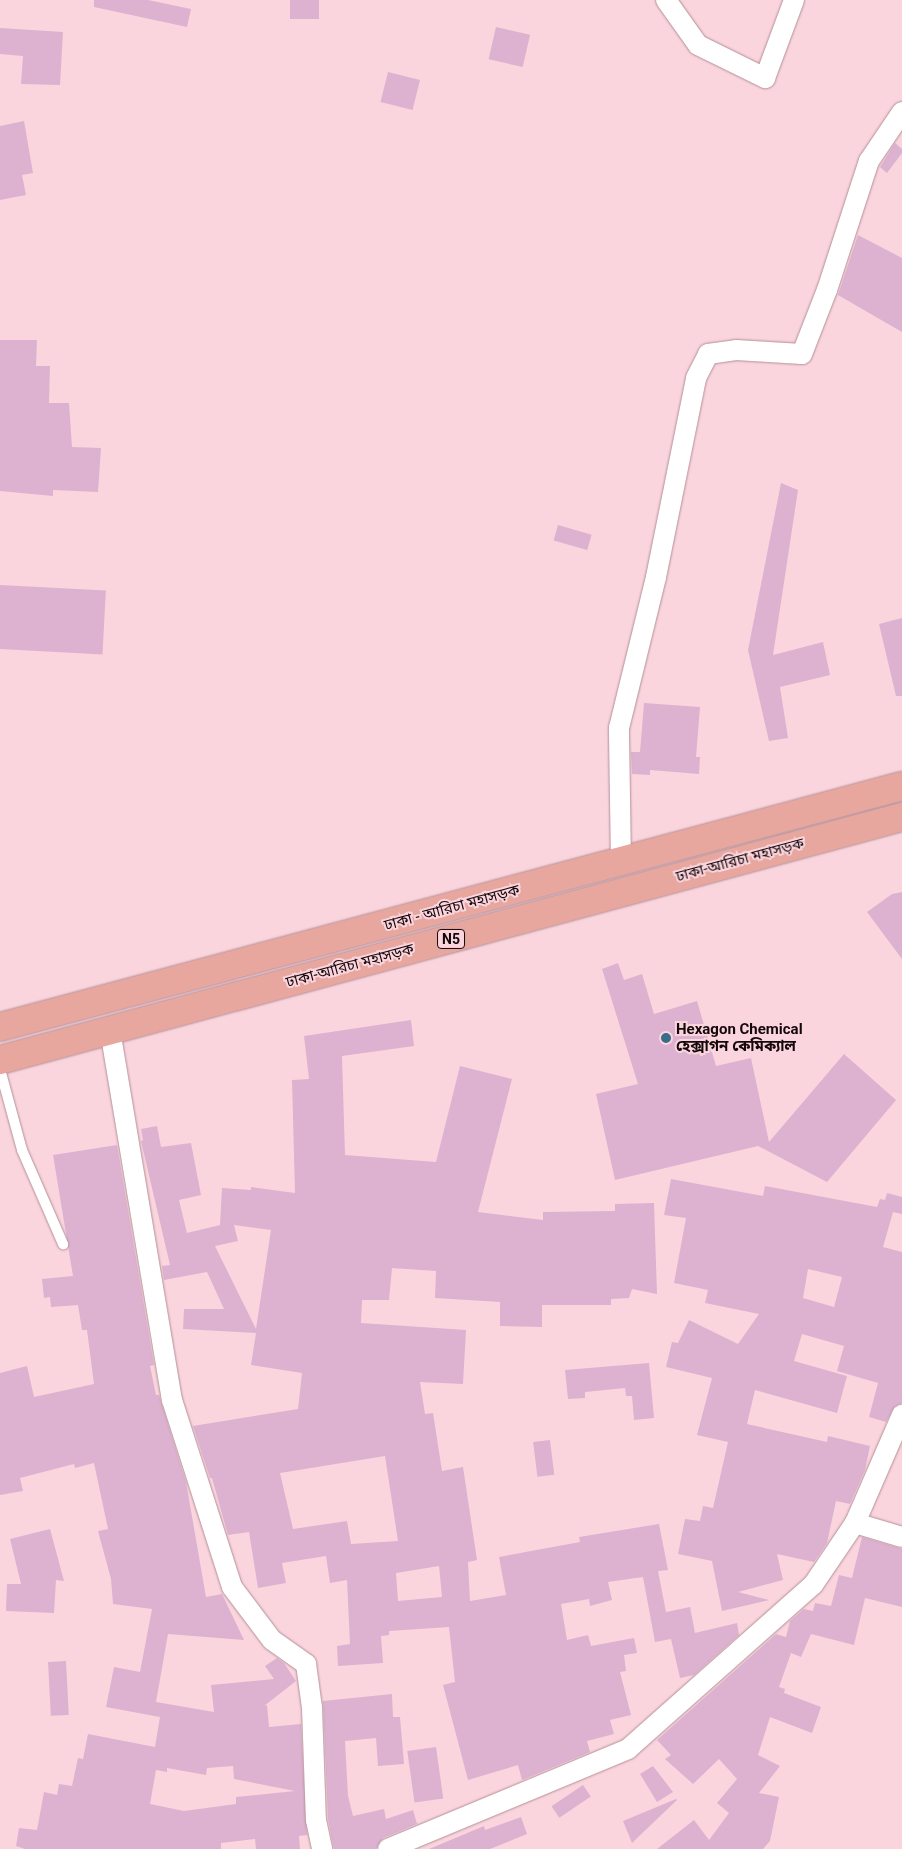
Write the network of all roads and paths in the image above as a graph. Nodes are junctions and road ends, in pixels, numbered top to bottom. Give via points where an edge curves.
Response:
1 (666, 0) edge
2 (794, 0) edge
3 (902, 112) edge
4 (902, 786) edge
5 (902, 817) edge
6 (621, 862) junction
7 (0, 1027) edge
8 (110, 1030) junction
9 (0, 1060) edge
10 (0, 1069) edge
11 (63, 1244) dead end
12 (902, 1415) edge
13 (855, 1523) junction
14 (902, 1536) edge
15 (322, 1849) edge
16 (388, 1849) edge

1 - 2 street via 698,45 765,78
3 - 6 street via 868,160 828,290 802,354 736,350 708,354 696,378 656,577 619,728
4 - 6 highway, ঢাকা - আরিচা মহাসড়ক / N5
5 - 8 highway, ঢাকা-আরিচা মহাসড়ক / N5
6 - 7 highway, ঢাকা - আরিচা মহাসড়ক / N5
8 - 9 highway, ঢাকা-আরিচা মহাসড়ক / N5
8 - 15 street via 172,1400 232,1587 272,1640 306,1664 312,1708 316,1820
10 - 11 lane via 22,1150
12 - 13 street
13 - 14 street
13 - 16 street via 813,1585 628,1749

